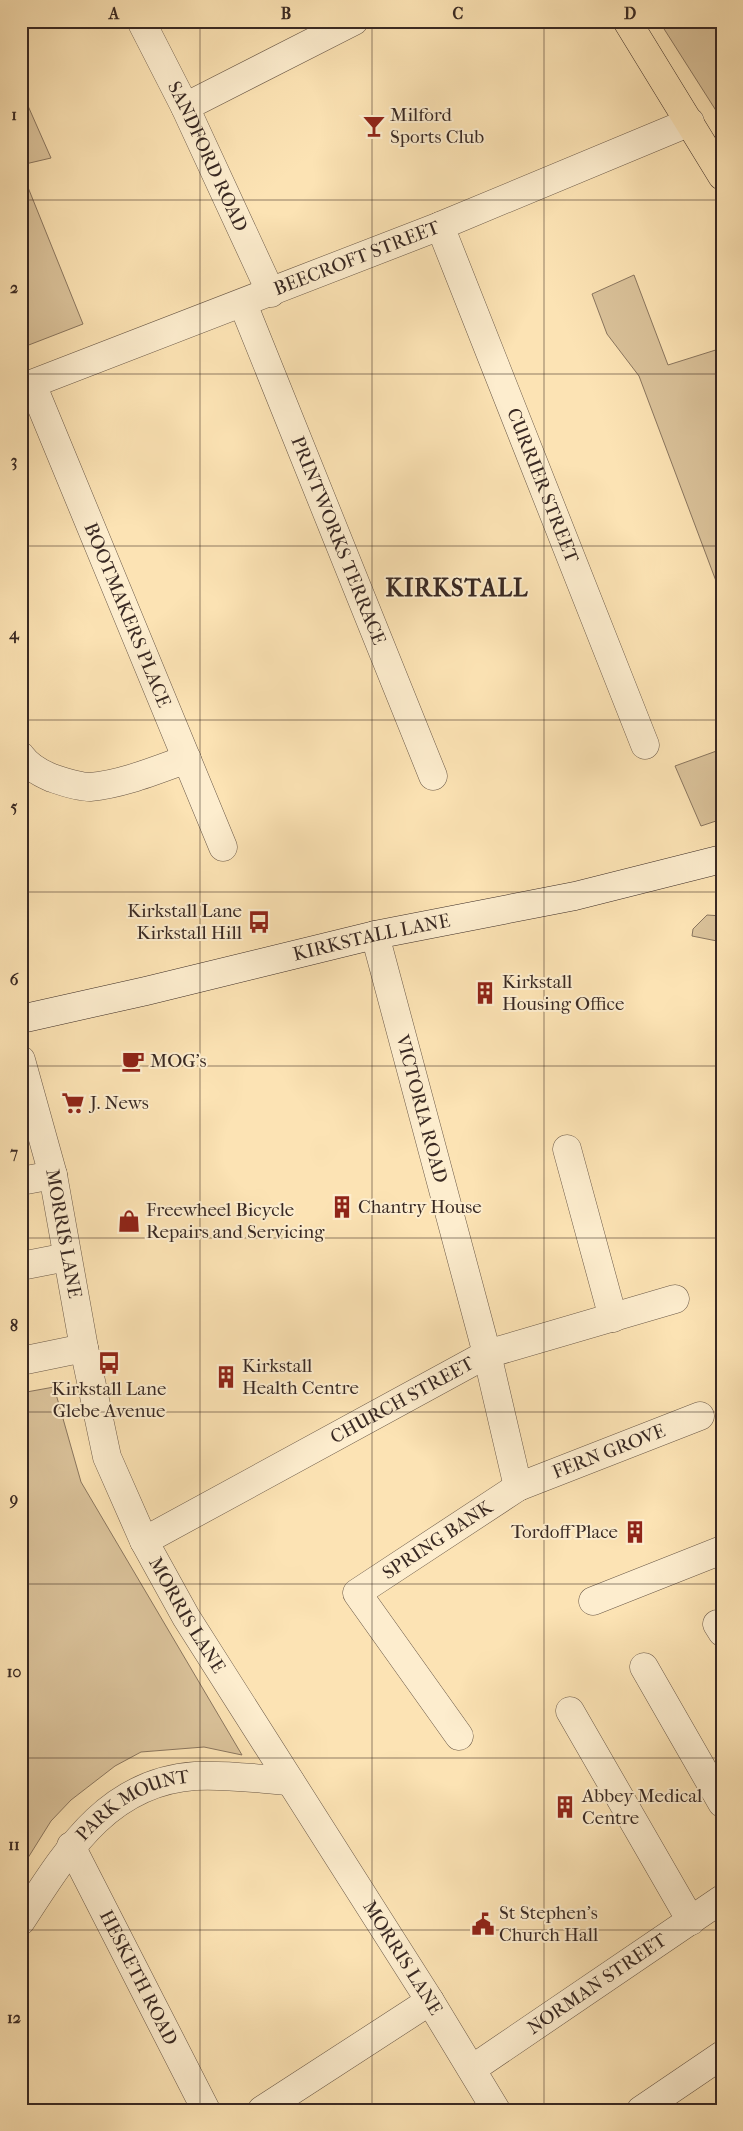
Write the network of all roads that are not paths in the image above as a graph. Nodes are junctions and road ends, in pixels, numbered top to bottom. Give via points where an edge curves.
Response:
1 (141, 21) edge
2 (354, 21) edge
3 (626, 21) edge
4 (185, 107) junction
5 (690, 122) junction
6 (722, 176) edge
7 (440, 226) junction
8 (271, 293) junction
9 (243, 304) junction
10 (27, 386) edge
11 (645, 745) dead end
12 (21, 756) edge
13 (187, 759) junction
14 (433, 776) dead end
15 (223, 847) dead end
16 (722, 859) edge
17 (375, 935) junction
18 (21, 1019) edge
19 (21, 1060) edge
20 (567, 1149) dead end
21 (53, 1175) junction
22 (21, 1181) edge
23 (67, 1257) junction
24 (21, 1266) edge
25 (675, 1299) dead end
26 (612, 1318) junction
27 (84, 1348) junction
28 (487, 1354) junction
29 (21, 1361) edge
30 (700, 1416) dead end
31 (518, 1487) junction
32 (144, 1541) junction
33 (722, 1550) edge
34 (593, 1601) dead end
35 (644, 1667) dead end
36 (570, 1711) dead end
37 (459, 1736) dead end
38 (290, 1780) junction
39 (722, 1803) edge
40 (70, 1846) junction
41 (722, 1900) edge
42 (21, 1921) edge
43 (690, 1921) junction
44 (430, 2001) junction
45 (722, 2055) edge
46 (472, 2069) junction
47 (198, 2105) edge
48 (262, 2110) edge
49 (496, 2110) edge
50 (641, 2110) edge

1 - 4 street, SANDFORD ROAD
2 - 4 street
3 - 5 main road
4 - 8 street, SANDFORD ROAD
5 - 6 main road
5 - 7 street, BEECROFT STREET
7 - 8 street, BEECROFT STREET
7 - 11 street, CURRIER STREET
8 - 9 street, BEECROFT STREET
9 - 10 street, BEECROFT STREET
9 - 14 street, PRINTWORKS TERRACE
10 - 13 street, BOOTMAKERS PLACE
12 - 13 street via 42,774 88,787 122,781
13 - 15 street, BOOTMAKERS PLACE
16 - 17 street, KIRKSTALL LANE via 576,896
17 - 18 street, KIRKSTALL LANE
17 - 28 street, VICTORIA ROAD
19 - 21 street, MORRIS LANE
20 - 26 street
21 - 22 street
21 - 23 street, MORRIS LANE
23 - 24 street
23 - 27 street, MORRIS LANE
25 - 26 street, CHURCH STREET
26 - 28 street, CHURCH STREET
27 - 29 street
27 - 32 street, MORRIS LANE via 107,1457
28 - 31 street, VICTORIA ROAD
28 - 32 street, CHURCH STREET
30 - 31 street, FERN GROVE
31 - 37 street, SPRING BANK via 357,1593
32 - 38 street, MORRIS LANE via 186,1617
33 - 34 street
35 - 39 street
36 - 43 street
38 - 40 street, PARK MOUNT via 195,1776 152,1784 115,1803
38 - 44 street, MORRIS LANE
40 - 42 street, PARK MOUNT
40 - 47 street, HESKETH ROAD
41 - 43 street, NORMAN STREET
43 - 46 street, NORMAN STREET
44 - 46 street, MORRIS LANE
44 - 48 street
45 - 50 street
46 - 49 street, MORRIS LANE

